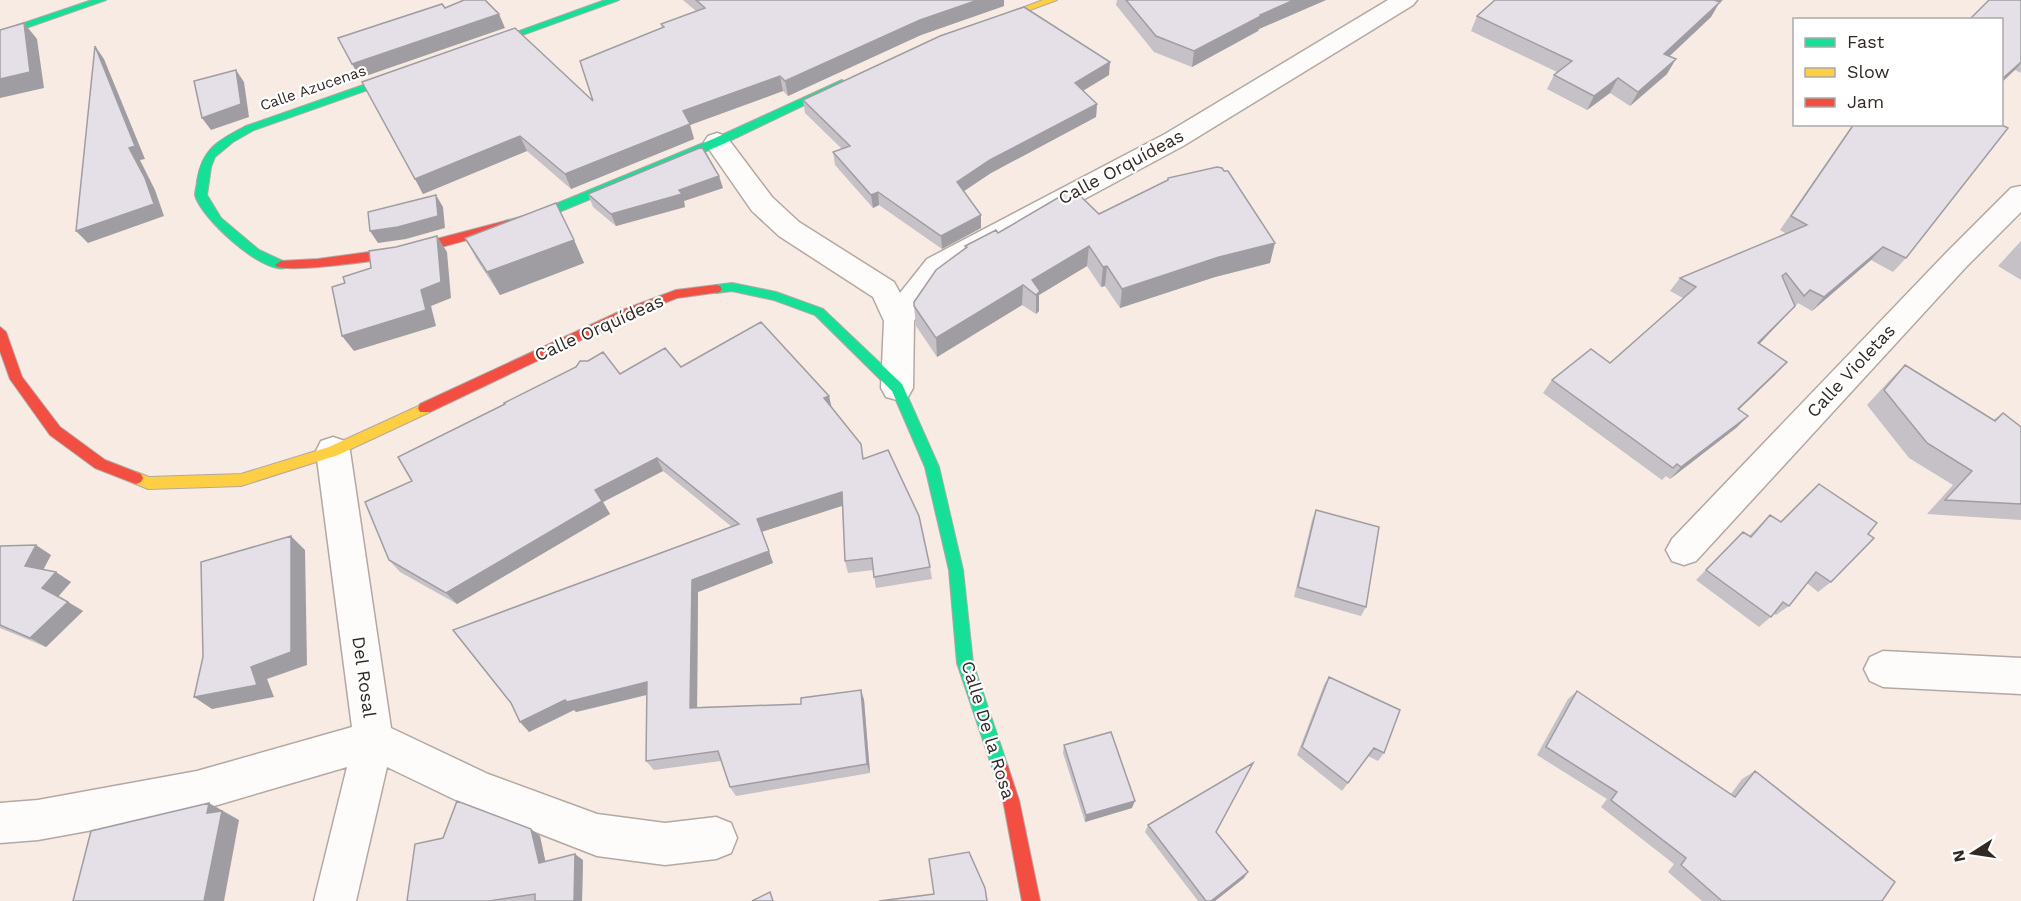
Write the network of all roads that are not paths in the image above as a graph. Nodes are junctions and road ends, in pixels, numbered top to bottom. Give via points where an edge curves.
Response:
1 (101, 0) edge
2 (614, 0) edge
3 (1052, 0) edge
4 (1405, 0) edge
5 (975, 27) edge
6 (0, 34) edge
7 (464, 53) edge
8 (419, 69) edge
9 (856, 77) edge
10 (717, 142) junction
11 (2021, 195) edge
12 (898, 321) junction
13 (0, 332) edge
14 (897, 388) junction
15 (333, 451) junction
16 (1684, 550) dead end
17 (1883, 669) dead end
18 (2021, 676) edge
19 (373, 740) junction
20 (0, 823) edge
21 (716, 838) dead end
22 (335, 901) edge
23 (1031, 901) edge

1 - 6 street
2 - 7 street
3 - 5 street
4 - 12 street, Calle Orquídeas via 1174,140 937,266
8 - 10 street, Calle Azucenas via 250,128 229,139 210,155 205,167 201,195 217,221 255,253 278,265 406,251 538,216
9 - 10 street
10 - 12 street via 762,204 789,229 884,290
11 - 16 street, Calle Violetas
12 - 14 street
13 - 15 street, Calle Orquídeas via 16,379 56,430 100,464 148,483 241,480
14 - 15 street, Calle Orquídeas via 819,312 776,296 732,286 676,294 629,312
14 - 23 street, Calle De la Rosa via 932,467 957,570 965,663 1011,800
15 - 19 street, Del Rosal
17 - 18 street
19 - 20 street via 197,791 38,820
19 - 21 street via 480,791 597,835 665,844
19 - 22 street, Del Rosal

